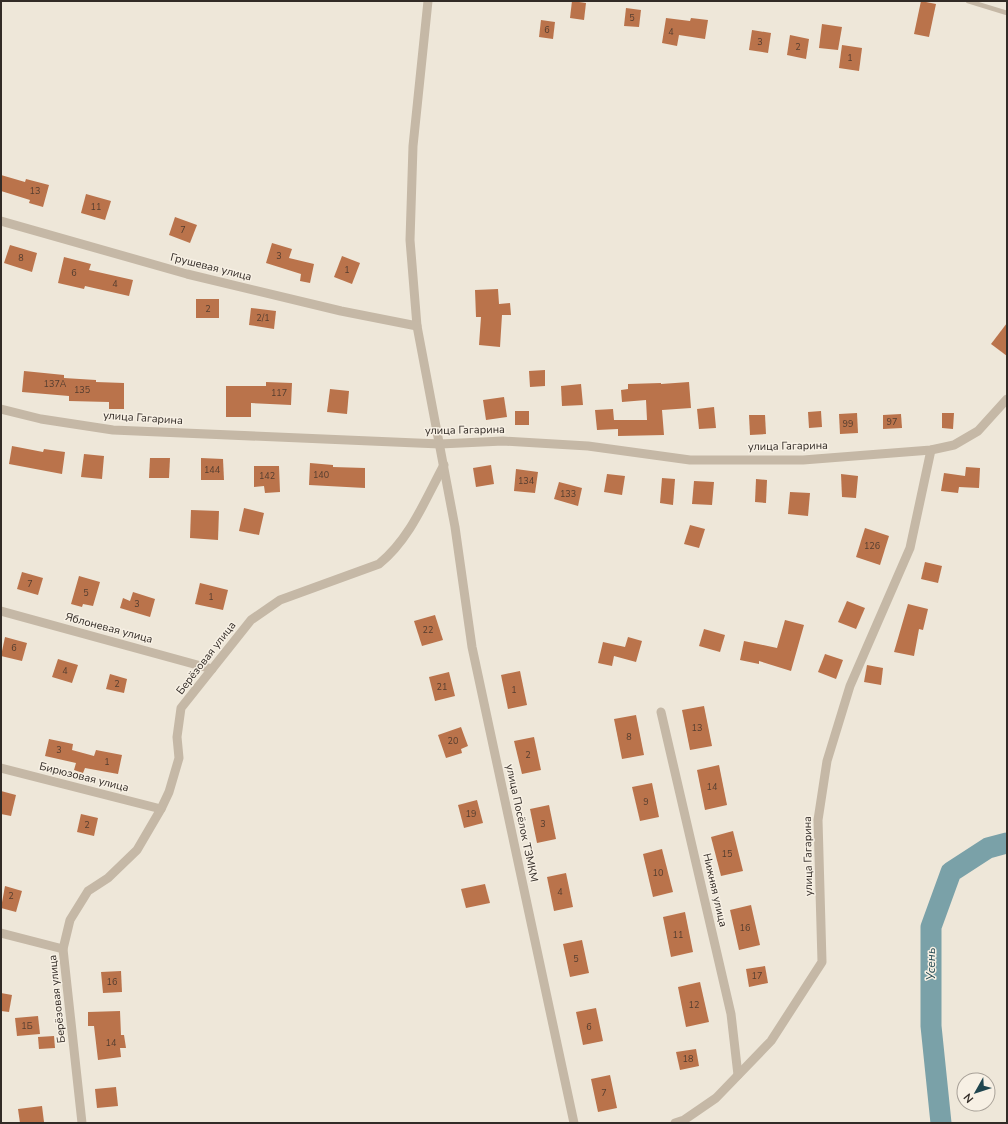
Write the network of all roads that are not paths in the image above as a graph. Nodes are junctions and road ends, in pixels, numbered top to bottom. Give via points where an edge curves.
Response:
1 (428, 1) edge
2 (968, 1) edge
3 (1007, 13) edge
4 (1, 221) edge
5 (417, 326) junction
6 (1007, 399) edge
7 (1, 409) edge
8 (440, 444) junction
9 (931, 450) junction
10 (444, 465) junction
11 (1, 611) edge
12 (212, 669) junction
13 (661, 712) dead end
14 (1, 768) edge
15 (161, 809) junction
16 (1, 934) edge
17 (63, 949) junction
18 (738, 1075) junction
19 (82, 1123) edge
20 (574, 1123) edge
21 (675, 1123) edge

1 - 5 street, улица Посёлок ТЗМКМ via 413,146 410,240
2 - 3 lane
4 - 5 street, Грушевая улица via 187,274 341,312
5 - 8 street, улица Посёлок ТЗМКМ
6 - 9 street, улица Гагарина via 978,431 954,446
7 - 8 street, улица Гагарина via 41,419 114,430
8 - 9 street, улица Гагарина via 504,441 588,446 690,460 803,460
8 - 10 street, улица Посёлок ТЗМКМ
9 - 18 street, улица Гагарина via 910,548 850,686 827,761 818,820 822,962 771,1041
10 - 12 street, Берёзовая улица via 408,532 391,555 379,564 280,600 250,620
10 - 20 street, улица Посёлок ТЗМКМ via 472,647
11 - 12 street, Яблоневая улица
12 - 15 street, Берёзовая улица via 181,708 177,737 179,758
13 - 18 street, Нижняя улица via 731,1014
14 - 15 street, Бирюзовая улица
15 - 17 street, Берёзовая улица via 137,850 108,878 88,891 70,920
16 - 17 street
17 - 19 street, Берёзовая улица
18 - 21 street, улица Гагарина via 716,1098 684,1120

